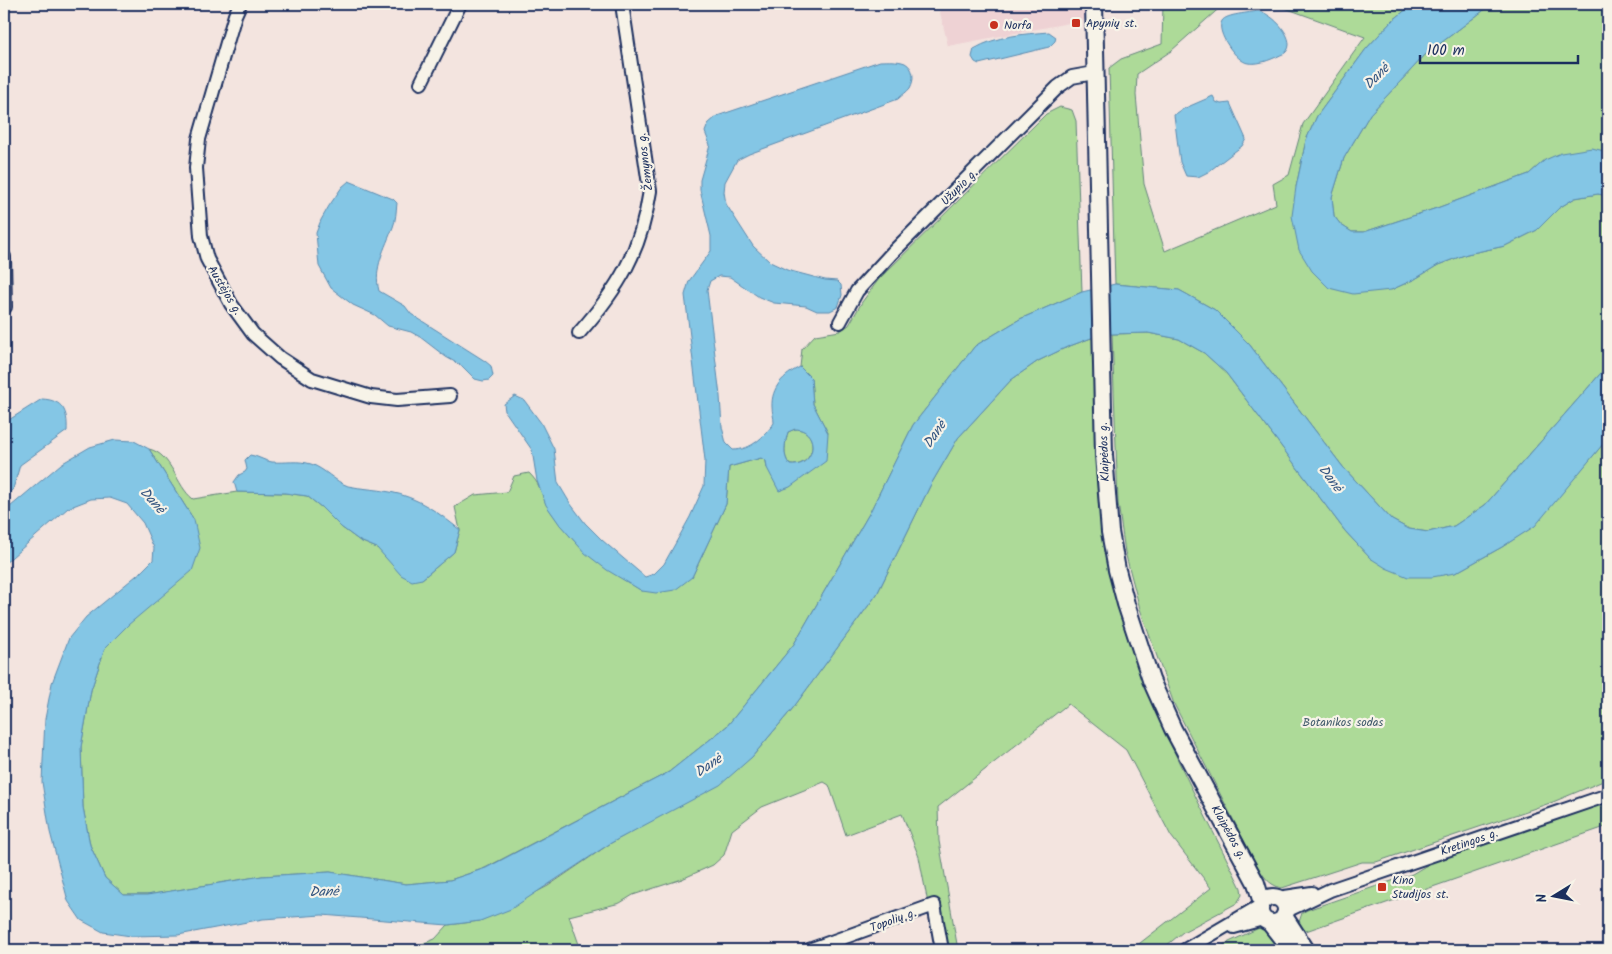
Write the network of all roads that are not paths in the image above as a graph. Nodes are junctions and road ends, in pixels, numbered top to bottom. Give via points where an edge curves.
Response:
1 (240, 4) edge
2 (460, 4) edge
3 (622, 4) edge
4 (1094, 4) edge
5 (1094, 74) junction
6 (422, 83) dead end
7 (4, 257) edge
8 (5, 306) dead end
9 (840, 322) dead end
10 (579, 333) dead end
11 (450, 396) dead end
12 (1608, 795) edge
13 (1253, 877) junction
14 (1330, 890) junction
15 (1302, 903) junction
16 (1272, 909) junction
17 (1233, 922) junction
18 (1295, 932) junction
19 (1217, 933) junction
20 (810, 950) edge
21 (942, 950) edge
22 (1185, 950) edge
23 (1291, 950) edge
24 (1306, 950) edge

1 - 11 street, Austėjos g. via 199,139 196,184 206,259 231,304 254,334 280,358 312,379 371,397 397,400
2 - 6 street
3 - 10 street, Žemynos g. via 650,190 638,242 625,272 603,306
4 - 5 main road, Klaipėdos g.
5 - 9 street, Užupio g. via 1072,77 1058,87 856,291
5 - 13 main road, Klaipėdos g. via 1106,494 1117,570 1151,680 1173,729
7 - 8 street
12 - 14 street, Kretingos g.
13 - 16 main road
13 - 17 street, Klaipėdos g. via 1250,903
14 - 15 street, Kretingos g.
14 - 16 street, Kretingos g.
15 - 16 street, Kretingos g.
15 - 18 street via 1296,917
16 - 17 street, Kretingos g.
16 - 18 main road
16 - 19 street, Kretingos g.
16 - 23 main road
17 - 19 street, Kretingos g.
18 - 24 main road
19 - 22 street, Kretingos g.
20 - 21 street, Topolių g. via 934,905

